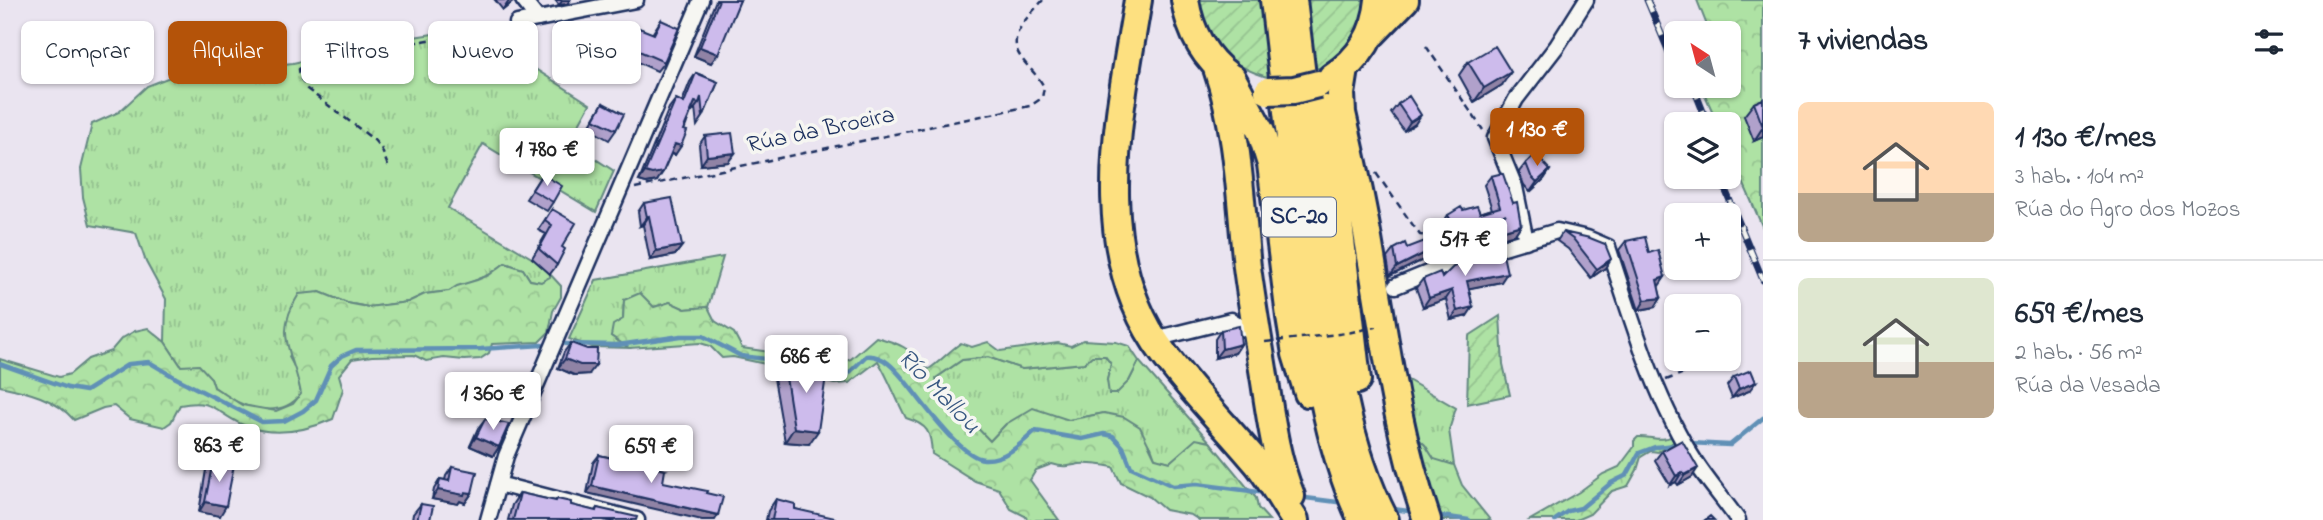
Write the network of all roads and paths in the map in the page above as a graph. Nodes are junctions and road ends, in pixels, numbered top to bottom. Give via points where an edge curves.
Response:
1 (523, 0) edge
2 (636, 0) edge
3 (701, 0) edge
4 (1044, 0) edge
5 (1138, 0) edge
6 (1185, 0) edge
7 (1274, 0) edge
8 (1293, 0) edge
9 (1379, 0) edge
10 (1405, 0) edge
11 (1586, 0) edge
12 (538, 19) junction
13 (528, 21) edge
14 (1371, 35) junction
15 (428, 40) edge
16 (1426, 46) dead end
17 (1225, 73) junction
18 (1331, 77) junction
19 (1495, 138) junction
20 (1370, 164) dead end
21 (388, 166) dead end
22 (620, 191) junction
23 (1526, 241) junction
24 (1457, 261) junction
25 (1396, 286) dead end
26 (1376, 327) dead end
27 (1154, 339) junction
28 (1261, 339) junction
29 (1690, 371) edge
30 (1657, 384) junction
31 (1330, 433) junction
32 (1357, 455) junction
33 (498, 484) junction
34 (488, 520) edge
35 (637, 520) edge
36 (1295, 520) edge
37 (1300, 520) edge
38 (1362, 520) edge
39 (1385, 520) edge
40 (1427, 520) edge
41 (1738, 520) edge

1 - 12 street
2 - 12 street
3 - 22 street
4 - 22 path, Rúa da Broeira via 1019,29 1016,40 1016,49 1044,87 1042,98 1030,106
5 - 27 highway via 1119,117 1115,218 1123,268
6 - 17 highway via 1195,37
7 - 31 highway, SC-20 via 1315,351
8 - 32 highway, SC-20 via 1334,342
9 - 14 highway
10 - 14 highway
11 - 19 street via 1516,99
12 - 13 street
14 - 18 highway
15 - 21 path via 299,69 307,89 382,148
16 - 19 path via 1481,129
17 - 18 highway, bridge via 1268,91 1294,90
17 - 28 highway via 1247,268
17 - 31 highway via 1267,148 1296,354 1315,418
18 - 32 highway via 1326,111 1361,424
18 - 40 highway via 1340,94 1367,231 1391,384
19 - 23 street via 1515,187
20 - 24 path via 1420,235 1439,237
22 - 33 street
23 - 24 street
23 - 30 street via 1557,231 1608,247
24 - 25 street
26 - 28 path, bridge
27 - 28 street via 1231,320
27 - 36 highway via 1259,465
28 - 37 highway via 1273,439
29 - 30 path
30 - 41 street via 1686,444
31 - 38 highway, SC-20
32 - 39 highway, SC-20
33 - 34 street
33 - 35 street

